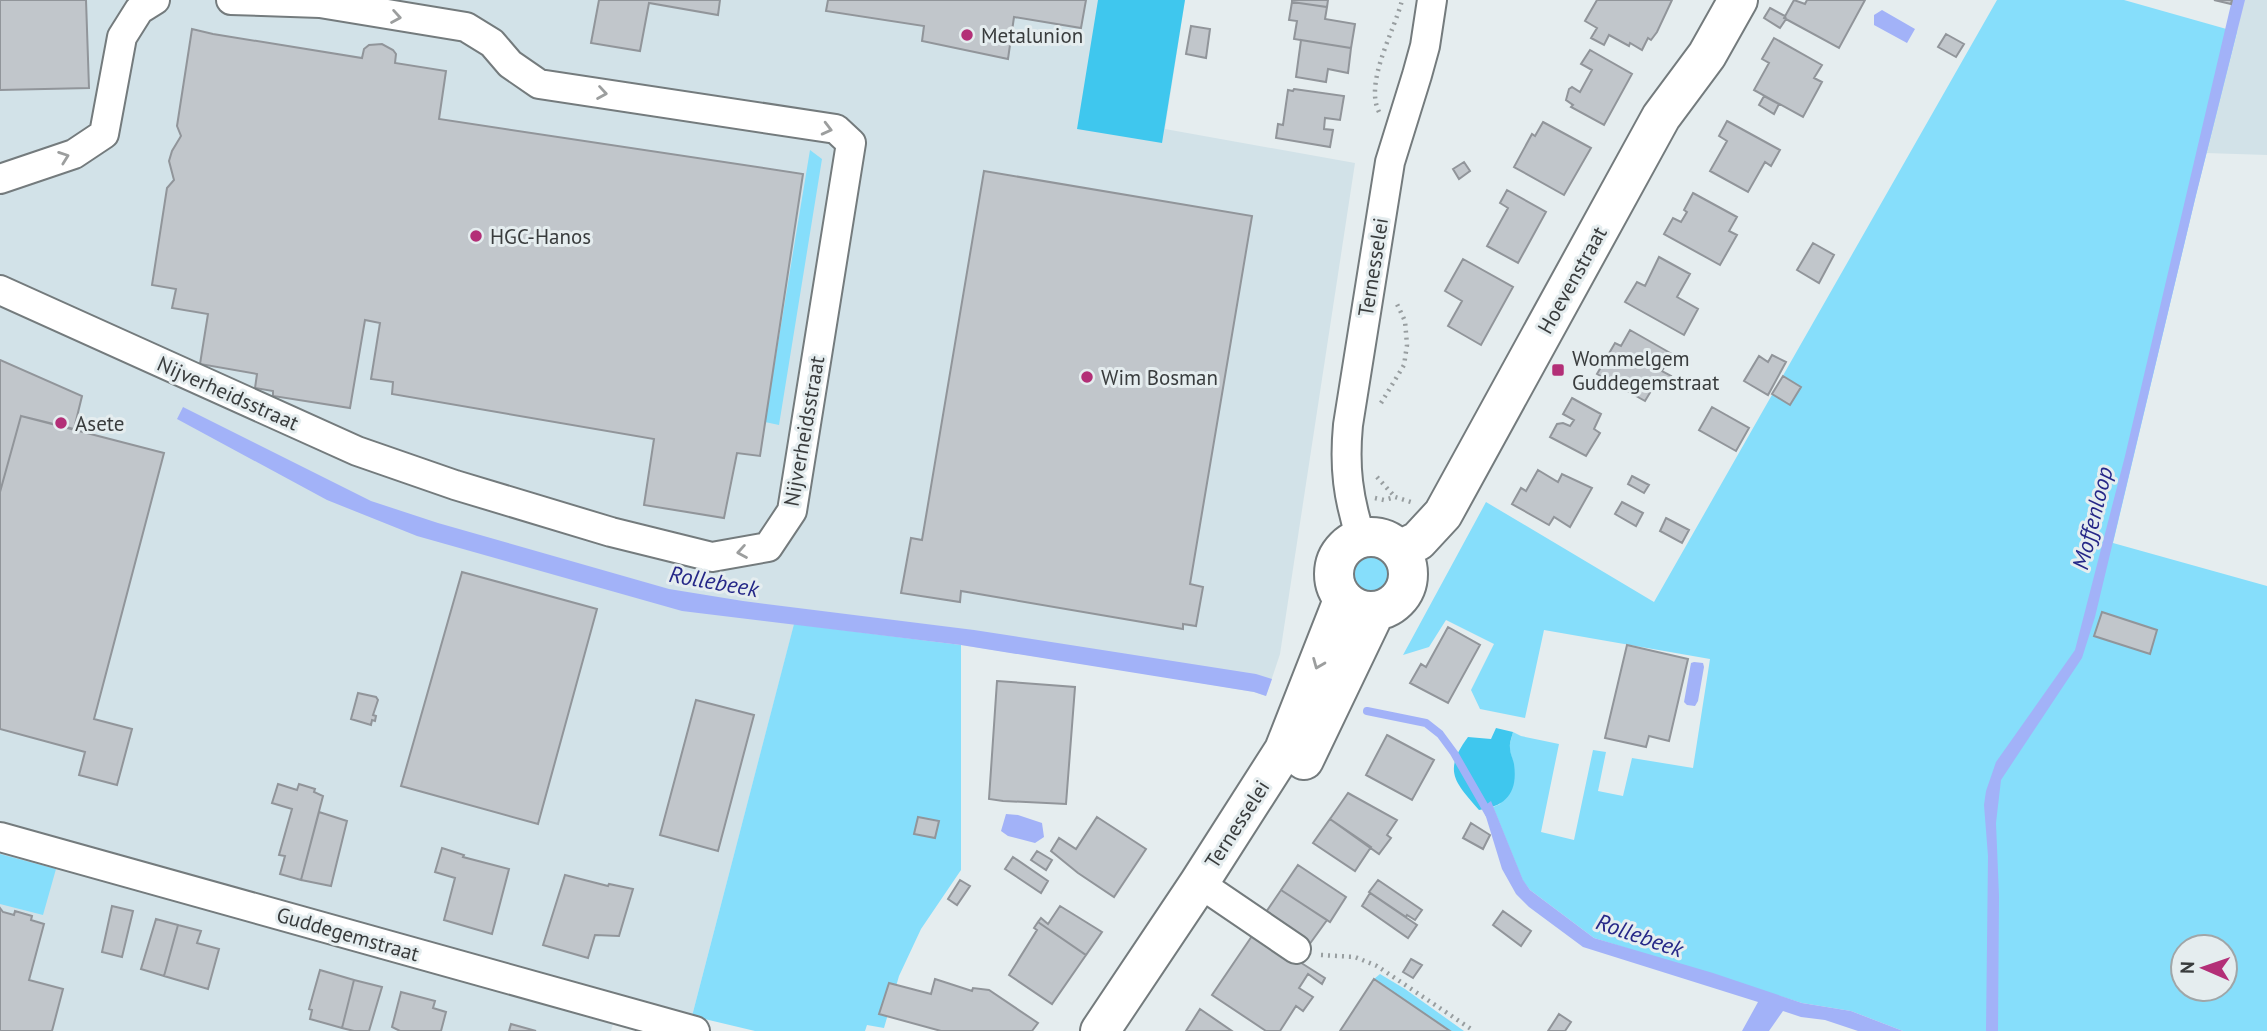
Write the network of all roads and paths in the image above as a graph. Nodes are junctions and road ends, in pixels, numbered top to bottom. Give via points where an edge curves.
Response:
1 (155, 0) edge
2 (231, 0) edge
3 (1432, 0) edge
4 (1738, 0) edge
5 (0, 179) edge
6 (0, 290) edge
7 (1377, 477) dead end
8 (1395, 497) dead end
9 (1361, 538) junction
10 (1399, 550) junction
11 (1359, 606) junction
12 (0, 837) edge
13 (1208, 889) junction
14 (1296, 949) joint
15 (695, 1031) edge
16 (1100, 1031) edge
17 (1126, 1031) edge
18 (1474, 1031) edge

5 -> 1 street via 74,154 104,134 122,37 139,10
2 -> 6 street, Nijverheidsstraat via 320,3 466,27 540,84 836,129 852,144 792,511 768,547 712,557 455,485 357,452
3 - 9 street, Ternesselei via 1422,56 1390,162 1348,425 1347,478
4 - 10 street, Hoevenstraat via 1707,55 1661,117 1443,514 1418,541
7 - 8 path
9 - 10 street via 1388,541
9 - 11 street via 1340,553 1333,577 1336,590
10 - 11 street via 1408,571 1403,593 1396,602
11 - 13 street, Ternesselei via 1303,763
12 - 15 street, Guddegemstraat
13 - 14 street
13 - 16 street, Ternesselei
13 - 17 street, Ternesselei
14 - 18 path via 1355,957 1377,965

